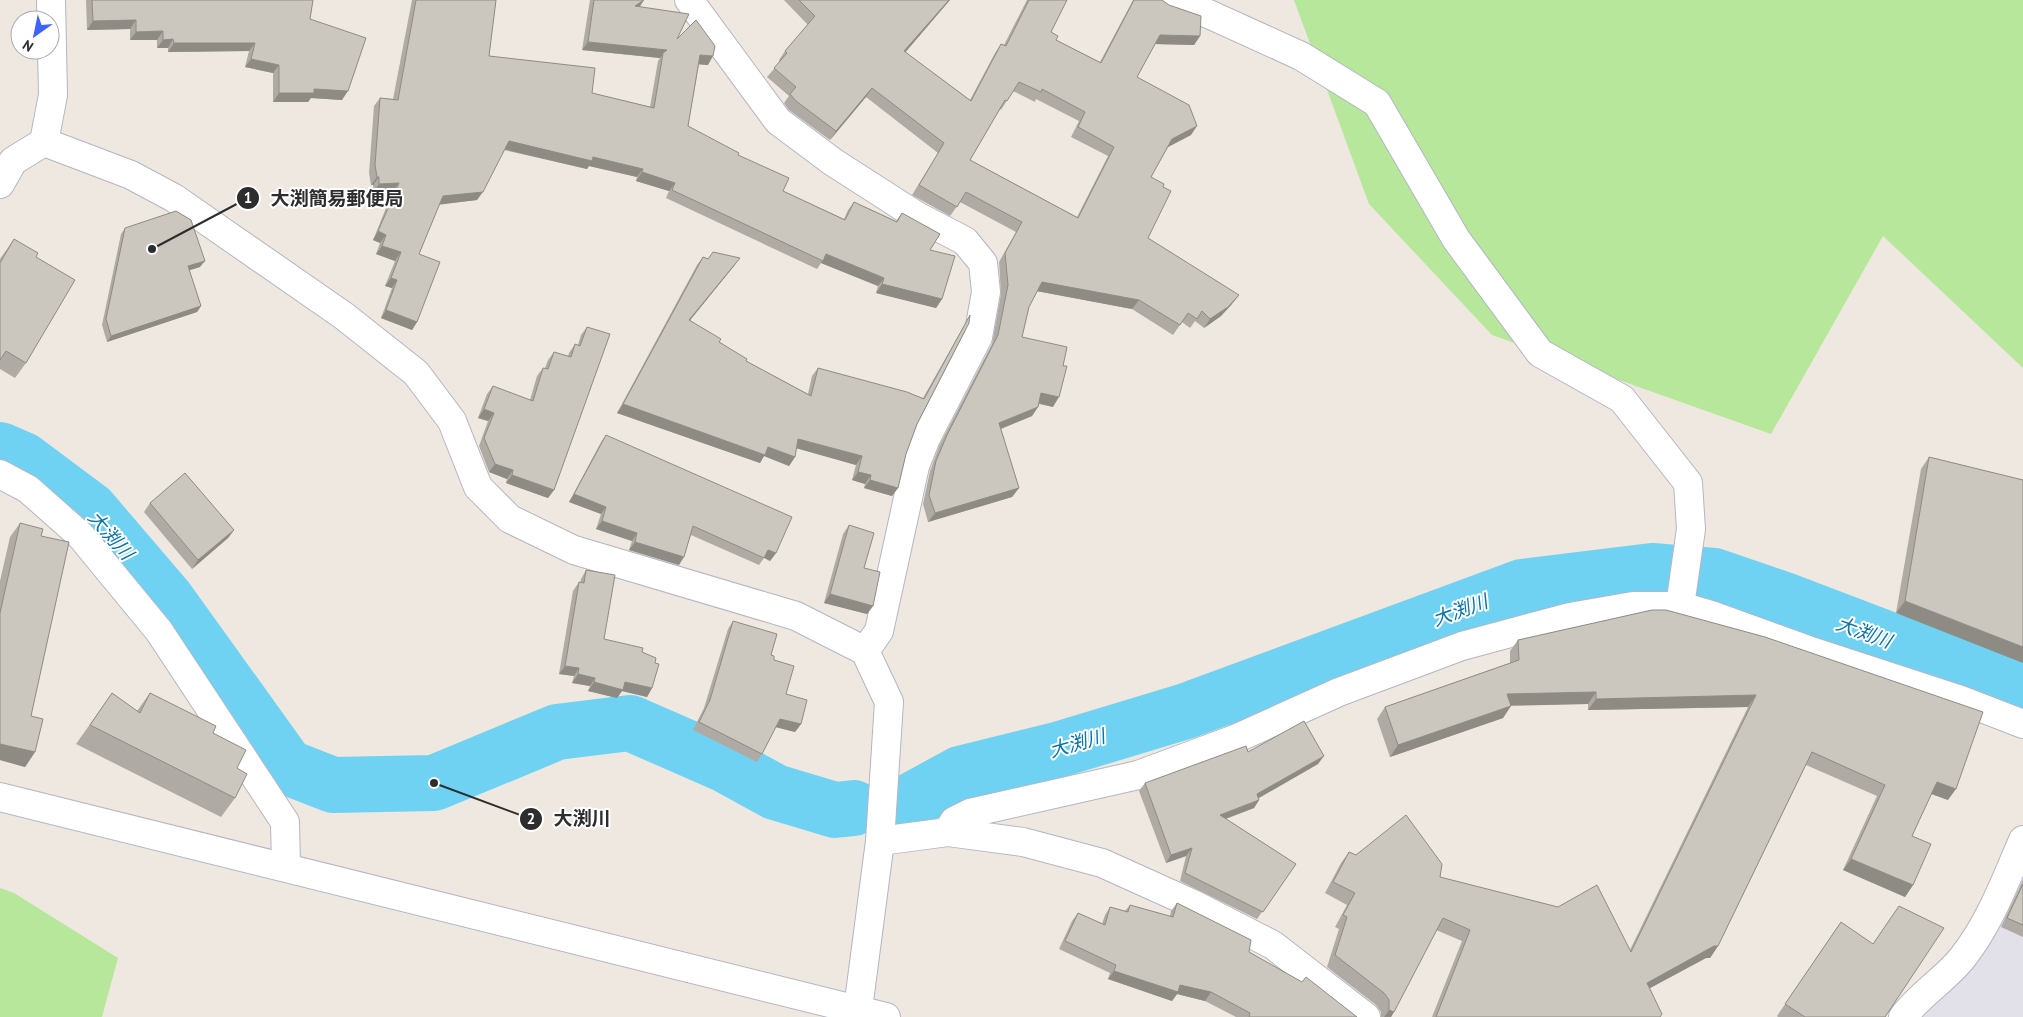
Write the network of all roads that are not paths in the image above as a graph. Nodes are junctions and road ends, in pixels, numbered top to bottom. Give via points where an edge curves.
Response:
1 (51, 0) edge
2 (689, 0) edge
3 (1168, 0) edge
4 (44, 142) junction
5 (0, 184) edge
6 (0, 474) edge
7 (1680, 601) junction
8 (865, 651) junction
9 (2023, 724) edge
10 (0, 797) edge
11 (948, 832) junction
12 (2023, 840) edge
13 (880, 841) junction
14 (286, 867) junction
15 (859, 1013) edge
16 (886, 1017) edge
17 (1366, 1017) edge
18 (1903, 1017) edge

1 - 4 street via 53,94
2 - 8 street via 778,121 833,162 917,216 965,241 983,263 986,292 978,337 915,466 879,631
3 - 7 street via 1301,56 1377,103 1456,239 1540,353 1622,398 1688,483 1691,528
4 - 5 street via 12,161
4 - 8 street via 131,175 174,198 344,316 416,373 452,421 478,487 510,519 574,550 796,616
6 - 14 street via 28,489 80,536 159,630 285,822
7 - 9 street via 1808,650 1961,700
7 - 11 street via 1570,617 1462,646 1339,692 1235,739 1138,775 970,813 954,821
8 - 13 street via 889,702
10 - 14 street
11 - 13 street
11 - 17 street via 1023,842 1102,863 1273,945
12 - 18 street via 1994,905 1963,958
13 - 15 street
14 - 15 street
15 - 16 street

